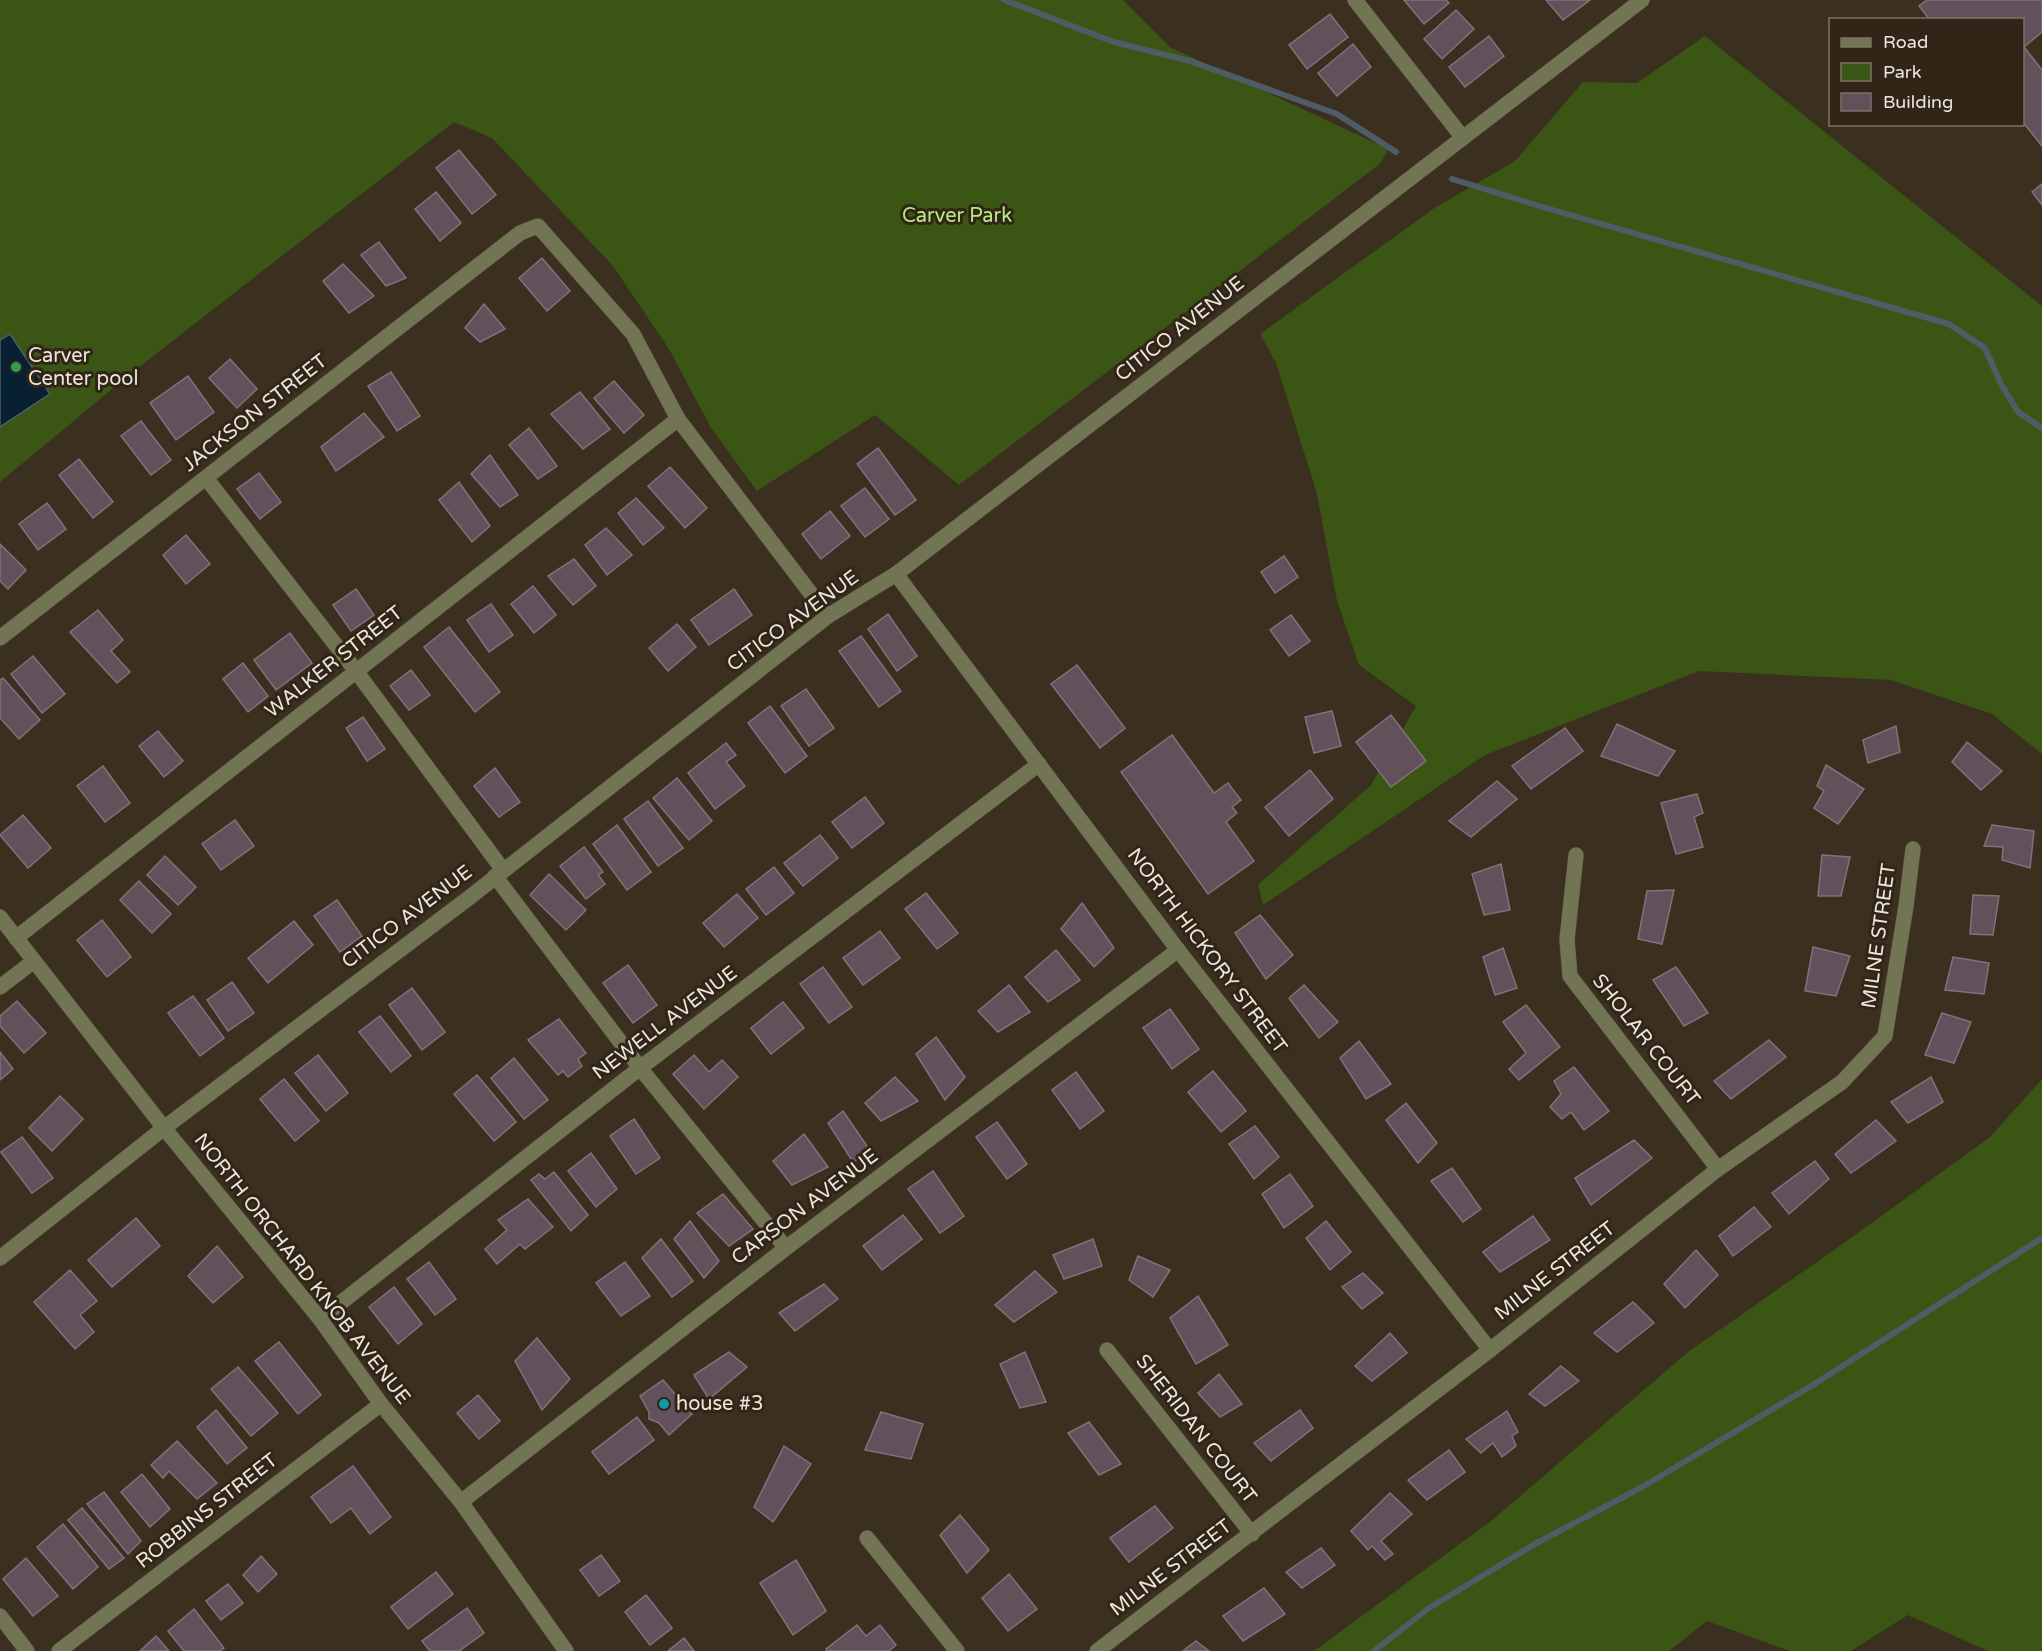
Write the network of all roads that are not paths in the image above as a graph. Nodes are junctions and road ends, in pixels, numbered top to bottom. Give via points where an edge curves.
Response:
1 (1355, 0) edge
2 (1642, 0) edge
3 (1463, 138) junction
4 (678, 419) junction
5 (206, 478) junction
6 (896, 574) junction
7 (828, 616) junction
8 (0, 638) edge
9 (356, 671) junction
10 (1039, 764) junction
11 (1913, 849) dead end
12 (1576, 855) dead end
13 (499, 873) junction
14 (0, 917) edge
15 (16, 938) junction
16 (1179, 950) junction
17 (34, 961) junction
18 (0, 987) edge
19 (640, 1068) junction
20 (165, 1128) junction
21 (1718, 1169) junction
22 (786, 1248) junction
23 (0, 1258) edge
24 (320, 1319) junction
25 (1107, 1350) dead end
26 (1490, 1350) junction
27 (381, 1404) junction
28 (461, 1502) junction
29 (1252, 1534) junction
30 (867, 1538) dead end
31 (0, 1616) edge
32 (27, 1651) edge
33 (59, 1651) edge
34 (566, 1651) edge
35 (957, 1651) edge
36 (1097, 1651) edge

1 - 3 street
2 - 3 street, CITICO AVENUE
3 - 6 street, CITICO AVENUE
4 - 5 street, JACKSON STREET via 633,334 538,226 520,233
4 - 7 street
4 - 9 street, WALKER STREET
5 - 8 street, JACKSON STREET
5 - 9 street
6 - 7 street, CITICO AVENUE
6 - 10 street, NORTH HICKORY STREET
7 - 13 street, CITICO AVENUE
9 - 13 street
9 - 15 street, WALKER STREET
10 - 16 street, NORTH HICKORY STREET
10 - 19 street, NEWELL AVENUE
11 - 21 street, MILNE STREET via 1886,1036 1842,1082
12 - 21 street, SHOLAR COURT via 1567,939 1570,976
13 - 19 street
13 - 20 street, CITICO AVENUE
14 - 15 street, NORTH ORCHARD KNOB AVENUE
15 - 17 street, NORTH ORCHARD KNOB AVENUE
16 - 22 street, CARSON AVENUE
16 - 26 street, NORTH HICKORY STREET
17 - 18 street
17 - 20 street, NORTH ORCHARD KNOB AVENUE
19 - 22 street
19 - 24 street, NEWELL AVENUE
20 - 23 street, CITICO AVENUE
20 - 24 street, NORTH ORCHARD KNOB AVENUE
21 - 26 street, MILNE STREET
22 - 28 street, CARSON AVENUE
24 - 27 street, NORTH ORCHARD KNOB AVENUE
25 - 29 street, SHERIDAN COURT
26 - 29 street, MILNE STREET
27 - 28 street, NORTH ORCHARD KNOB AVENUE
27 - 33 street, ROBBINS STREET
28 - 34 street, NORTH ORCHARD KNOB AVENUE
29 - 36 street, MILNE STREET
30 - 35 street
31 - 32 street

